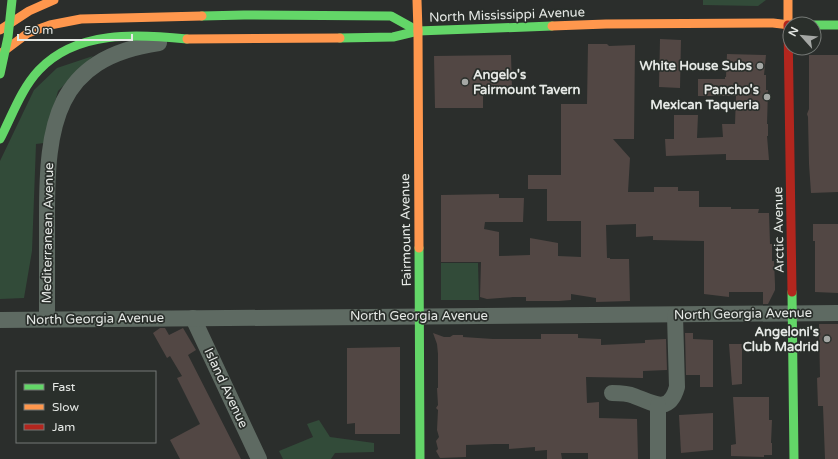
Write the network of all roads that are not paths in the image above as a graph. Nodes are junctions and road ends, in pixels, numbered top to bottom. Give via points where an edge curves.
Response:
1 (12, 0) edge
2 (54, 0) edge
3 (417, 0) edge
4 (788, 0) edge
5 (789, 16) edge
6 (782, 24) edge
7 (822, 25) edge
8 (838, 25) edge
9 (0, 30) edge
10 (418, 32) junction
11 (187, 39) junction
12 (0, 54) edge
13 (789, 56) edge
14 (0, 74) edge
15 (0, 139) edge
16 (793, 313) junction
17 (838, 313) edge
18 (675, 315) junction
19 (420, 316) junction
20 (192, 318) junction
21 (47, 319) junction
22 (0, 320) edge
23 (612, 393) dead end
24 (658, 405) junction
25 (259, 459) edge
26 (420, 459) edge
27 (658, 459) edge
28 (794, 459) edge

1 - 14 main road, bridge
2 - 9 main road via 29,11
3 - 10 main road, Fairmount Avenue
4 - 5 main road, Arctic Avenue
6 - 10 main road, North Mississippi Avenue via 606,24
7 - 8 main road
10 - 11 main road, North Mississippi Avenue via 393,37
10 - 12 main road, North Mississippi Avenue via 391,16 244,15 80,19 39,29 17,40
10 - 19 main road, Fairmount Avenue
11 - 15 main road, North Mississippi Avenue via 157,36 113,37 68,49 48,62 32,79
11 - 21 street, Mediterranean Avenue via 142,46 116,54 96,65 78,80 66,97 57,116 47,186
13 - 16 main road, Arctic Avenue
16 - 17 street, North Georgia Avenue
16 - 18 street, North Georgia Avenue
16 - 28 main road, Arctic Avenue
18 - 19 street, North Georgia Avenue
18 - 24 street via 677,387 674,398 666,404
19 - 20 street, North Georgia Avenue
19 - 26 main road, Fairmount Avenue
20 - 21 street, North Georgia Avenue
20 - 25 street, Island Avenue
21 - 22 street, North Georgia Avenue
23 - 24 street via 633,395
24 - 27 street

